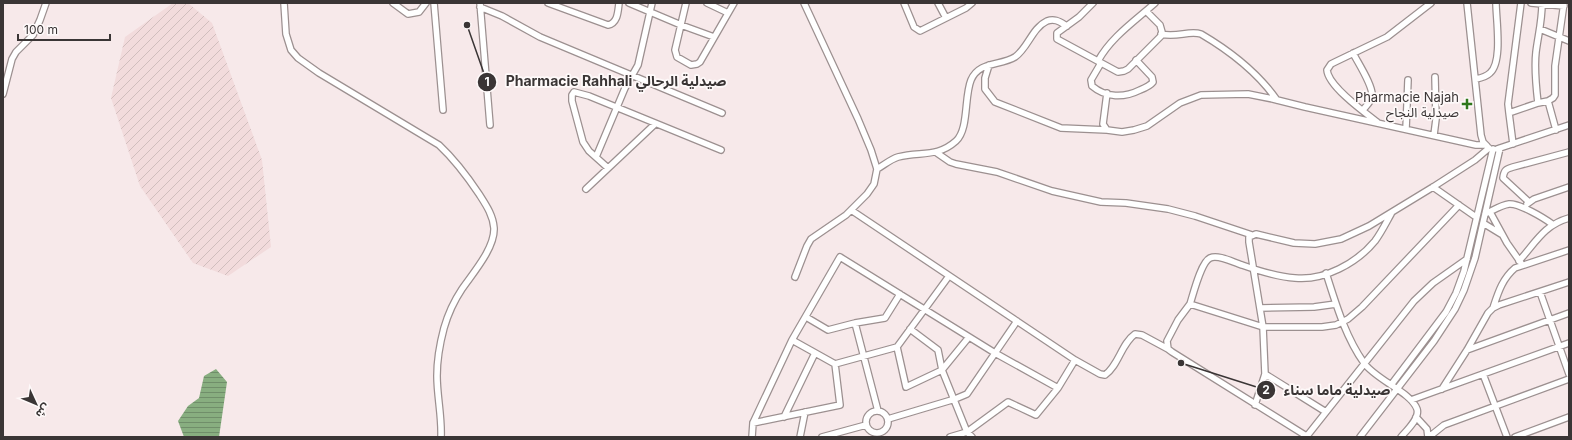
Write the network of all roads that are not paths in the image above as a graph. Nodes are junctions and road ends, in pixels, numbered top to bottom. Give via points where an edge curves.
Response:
1 (46, 3) edge
2 (284, 3) edge
3 (393, 3) edge
4 (426, 3) edge
5 (434, 3) edge
6 (548, 3) edge
7 (619, 3) edge
8 (629, 3) edge
9 (652, 3) edge
10 (686, 3) edge
11 (707, 3) edge
12 (734, 3) edge
13 (804, 3) edge
14 (904, 3) edge
15 (938, 3) edge
16 (972, 3) edge
17 (1093, 3) edge
18 (1431, 3) edge
19 (1467, 3) edge
20 (1496, 3) edge
21 (1521, 3) edge
22 (1531, 3) edge
23 (1154, 4) edge
24 (1542, 4) junction
25 (480, 5) edge
26 (1564, 5) edge
27 (1146, 11) junction
28 (651, 12) junction
29 (728, 13) junction
30 (946, 18) junction
31 (681, 25) junction
32 (1067, 26) junction
33 (1540, 29) junction
34 (1161, 34) junction
35 (714, 37) junction
36 (1559, 38) junction
37 (1569, 41) edge
38 (1353, 53) junction
39 (1136, 60) junction
40 (1100, 62) junction
41 (989, 65) junction
42 (632, 75) junction
43 (1435, 77) dead end
44 (1476, 79) junction
45 (1408, 80) dead end
46 (1107, 93) junction
47 (3, 94) edge
48 (1277, 100) junction
49 (1548, 101) junction
50 (1538, 103) junction
51 (618, 108) junction
52 (443, 110) dead end
53 (1363, 110) junction
54 (1509, 113) junction
55 (722, 114) dead end
56 (1379, 123) junction
57 (655, 124) junction
58 (1569, 124) edge
59 (490, 125) dead end
60 (1406, 129) junction
61 (1107, 130) junction
62 (1556, 130) junction
63 (1434, 135) junction
64 (1513, 144) junction
65 (1489, 147) junction
66 (1500, 148) junction
67 (721, 150) dead end
68 (1569, 152) edge
69 (936, 153) junction
70 (596, 157) junction
71 (608, 168) junction
72 (877, 169) junction
73 (1433, 187) junction
74 (1569, 187) edge
75 (586, 189) dead end
76 (1529, 202) junction
77 (1459, 205) junction
78 (1524, 209) junction
79 (852, 210) junction
80 (1391, 213) junction
81 (1488, 213) junction
82 (1476, 217) junction
83 (1569, 218) edge
84 (1483, 223) junction
85 (1552, 224) junction
86 (1501, 234) junction
87 (1252, 235) junction
88 (1569, 250) edge
89 (1467, 259) junction
90 (1521, 263) junction
91 (1253, 269) junction
92 (1326, 273) junction
93 (949, 276) junction
94 (795, 278) dead end
95 (1569, 282) edge
96 (1540, 292) junction
97 (900, 294) junction
98 (1190, 304) junction
99 (1336, 304) junction
100 (1260, 308) junction
101 (1493, 308) junction
102 (925, 309) junction
103 (1569, 313) edge
104 (806, 317) junction
105 (1550, 320) junction
106 (1017, 321) junction
107 (855, 323) junction
108 (1342, 323) junction
109 (1263, 326) junction
110 (910, 329) junction
111 (969, 337) junction
112 (792, 340) junction
113 (1569, 343) edge
114 (1559, 346) junction
115 (897, 347) junction
116 (1168, 349) junction
117 (1467, 350) junction
118 (816, 353) junction
119 (995, 353) junction
120 (863, 356) junction
121 (1075, 360) junction
122 (835, 364) junction
123 (1364, 364) junction
124 (942, 370) junction
125 (1264, 374) junction
126 (1483, 374) junction
127 (1569, 374) edge
128 (1569, 379) edge
129 (1391, 385) junction
130 (1058, 388) junction
131 (1397, 389) junction
132 (1442, 389) junction
133 (955, 399) junction
134 (1411, 400) junction
135 (1255, 405) junction
136 (1496, 407) junction
137 (878, 410) junction
138 (806, 412) junction
139 (1326, 412) junction
140 (784, 417) junction
141 (1416, 417) junction
142 (1569, 417) edge
143 (888, 419) junction
144 (753, 423) junction
145 (866, 426) junction
146 (967, 432) junction
147 (884, 434) edge
148 (441, 437) edge
149 (752, 437) edge
150 (800, 437) edge
151 (822, 437) edge
152 (950, 437) edge
153 (972, 437) edge
154 (1308, 437) edge
155 (1360, 437) edge
156 (1401, 437) edge
157 (1429, 437) edge
158 (1507, 437) edge
159 (1515, 437) edge

1 - 47 street via 33,35 12,59
2 - 148 street via 286,34 291,50 298,58 439,145 469,179 491,215 494,229 492,239 449,313 441,341 437,376
3 - 4 street via 408,14 419,12
5 - 52 street
6 - 7 street via 608,25 612,25 616,20
8 - 28 street
9 - 28 street
10 - 31 street
11 - 29 street
12 - 29 street
13 - 72 street via 866,137
14 - 30 street via 914,27 918,30
15 - 30 street
16 - 30 street
17 - 32 street
18 - 38 street via 1393,33
19 - 44 street
20 - 44 street via 1495,68 1489,74
21 - 54 street
22 - 24 street
23 - 27 street
24 - 26 street
24 - 33 street
25 - 42 street via 540,37
25 - 59 street
26 - 36 street
27 - 34 street via 1160,25
27 - 40 street via 1122,31 1102,53
28 - 31 street
28 - 42 street via 638,65
29 - 35 street
31 - 35 street
31 - 35 street via 675,54 691,66 700,62
32 - 40 street via 1057,33 1057,39
32 - 41 street via 1058,20 1047,21 1018,54 1004,62
33 - 36 street
33 - 50 street via 1536,53
34 - 39 street
34 - 48 street via 1176,36 1197,33 1209,39 1257,76
36 - 37 street
36 - 49 street via 1555,66 1555,95
38 - 53 street via 1372,93
38 - 53 street via 1331,64 1327,74 1335,86
39 - 40 street via 1128,69 1121,72
39 - 46 street via 1152,77 1152,83 1123,97
40 - 46 street via 1091,84
41 - 61 street via 984,87 995,102 1061,128
41 - 69 street via 977,71 971,79 959,137
42 - 51 street
42 - 55 street
43 - 63 street
44 - 65 street via 1481,135
45 - 60 street
46 - 61 street via 1103,124
48 - 56 street
48 - 61 street via 1248,94 1201,95 1180,103 1147,126 1122,132
49 - 50 street
49 - 62 street
50 - 54 street
51 - 57 street
51 - 70 street
51 - 70 street via 580,92 572,94 573,107 584,142
53 - 56 street
54 - 64 street
56 - 60 street
57 - 67 street
57 - 71 street
58 - 62 street
60 - 63 street
62 - 64 street
63 - 65 street
64 - 66 street
65 - 66 street
65 - 73 street via 1475,160
65 - 82 street
66 - 81 street
68 - 76 street via 1505,169 1503,178
69 - 72 street via 900,157
69 - 87 street via 956,164 997,172 1061,193 1101,202 1168,209
70 - 71 street
71 - 75 street
72 - 79 street via 874,184
73 - 77 street
73 - 80 street
74 - 76 street
76 - 78 street
77 - 82 street
77 - 108 street via 1362,308
78 - 81 street via 1508,204
78 - 85 street
79 - 93 street
79 - 94 street via 811,239
80 - 87 street via 1353,234 1315,244
80 - 92 street via 1375,241 1366,250 1340,268
81 - 84 street
81 - 86 street
82 - 89 street
83 - 85 street
84 - 86 street
84 - 131 street via 1475,258 1455,309
85 - 90 street
86 - 90 street
87 - 91 street via 1249,240
88 - 90 street
89 - 123 street via 1433,283 1414,301
89 - 129 street via 1446,312
90 - 101 street via 1505,278
91 - 92 street via 1296,278 1309,278
91 - 98 street via 1217,257 1206,260
91 - 100 street
92 - 99 street
93 - 102 street
93 - 106 street
95 - 96 street
96 - 101 street
96 - 105 street
97 - 102 street
97 - 104 street via 840,257
97 - 107 street via 885,318
98 - 109 street
98 - 116 street via 1169,336
99 - 100 street
99 - 108 street
100 - 109 street
101 - 117 street
102 - 110 street
102 - 111 street
103 - 105 street
104 - 107 street via 828,330
104 - 112 street
105 - 114 street
105 - 117 street
106 - 119 street
106 - 121 street
107 - 120 street
108 - 109 street via 1322,327
108 - 123 street
109 - 125 street
110 - 115 street
110 - 124 street via 938,350
111 - 119 street
111 - 124 street
112 - 118 street
112 - 144 street
113 - 114 street
114 - 126 street
114 - 127 street
115 - 120 street
115 - 124 street via 906,387
116 - 121 street via 1135,334 1129,338 1110,372 1105,375
116 - 135 street
117 - 132 street
118 - 122 street
118 - 140 street
119 - 130 street
119 - 133 street via 967,394
120 - 122 street
120 - 137 street
121 - 130 street
122 - 138 street via 840,405
123 - 129 street
123 - 139 street
124 - 133 street
125 - 135 street
125 - 139 street
126 - 132 street
126 - 136 street
128 - 136 street
129 - 131 street
130 - 146 street via 1036,416 1008,402
131 - 134 street
131 - 155 street
132 - 134 street
133 - 143 street
133 - 146 street
134 - 141 street via 1417,410
135 - 154 street
136 - 157 street via 1444,425
136 - 158 street
137 - 143 street
137 - 145 street via 868,415
138 - 140 street
138 - 150 street
139 - 154 street
140 - 144 street
141 - 156 street
141 - 157 street via 1427,429
142 - 159 street
143 - 147 street
144 - 149 street
145 - 147 street via 873,433
145 - 151 street
146 - 152 street
146 - 153 street

